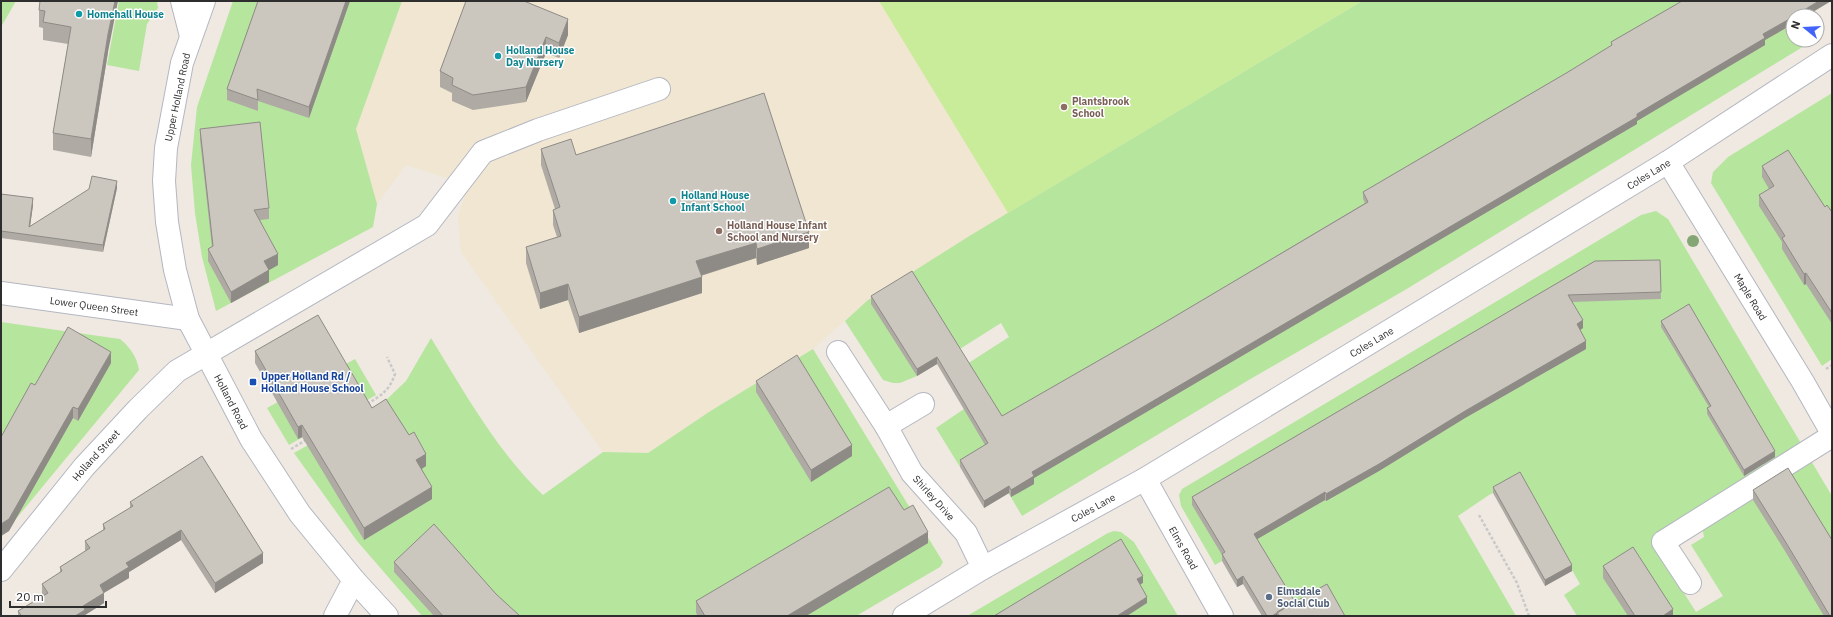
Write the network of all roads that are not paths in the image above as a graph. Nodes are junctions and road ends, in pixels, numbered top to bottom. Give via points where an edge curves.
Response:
1 (182, 1) edge
2 (204, 1) edge
3 (191, 36) junction
4 (1832, 55) edge
5 (658, 89) dead end
6 (166, 148) joint
7 (1668, 162) junction
8 (1, 293) edge
9 (188, 319) junction
10 (838, 352) dead end
11 (205, 355) junction
12 (923, 404) dead end
13 (886, 426) junction
14 (1832, 434) edge
15 (1145, 479) junction
16 (983, 568) junction
17 (1, 570) edge
18 (354, 580) junction
19 (1690, 583) dead end
20 (335, 616) edge
21 (387, 616) edge
22 (904, 616) edge
23 (1222, 616) edge

1 - 3 street
2 - 3 street, Upper Holland Road
3 - 6 street, Upper Holland Road via 182,63
4 - 7 street, Coles Lane
5 - 11 street, Holland Street via 538,130 483,152 427,225
6 - 9 street, Holland Road via 164,182 167,222 175,270
7 - 14 street, Maple Road via 1803,382
7 - 15 street, Coles Lane
8 - 9 street, Lower Queen Street
9 - 11 street, Holland Road
10 - 13 street, Shirley Drive
11 - 17 street, Holland Street via 177,371 138,409 84,467
11 - 18 street, Holland Road via 251,439 300,514
12 - 13 street
13 - 16 street, Shirley Drive via 912,473 966,533
14 - 19 street, Maple Road via 1663,542
15 - 16 street, Coles Lane
15 - 23 street, Elms Road
16 - 22 street, Coles Lane
18 - 20 street
18 - 21 street, Holland Road

